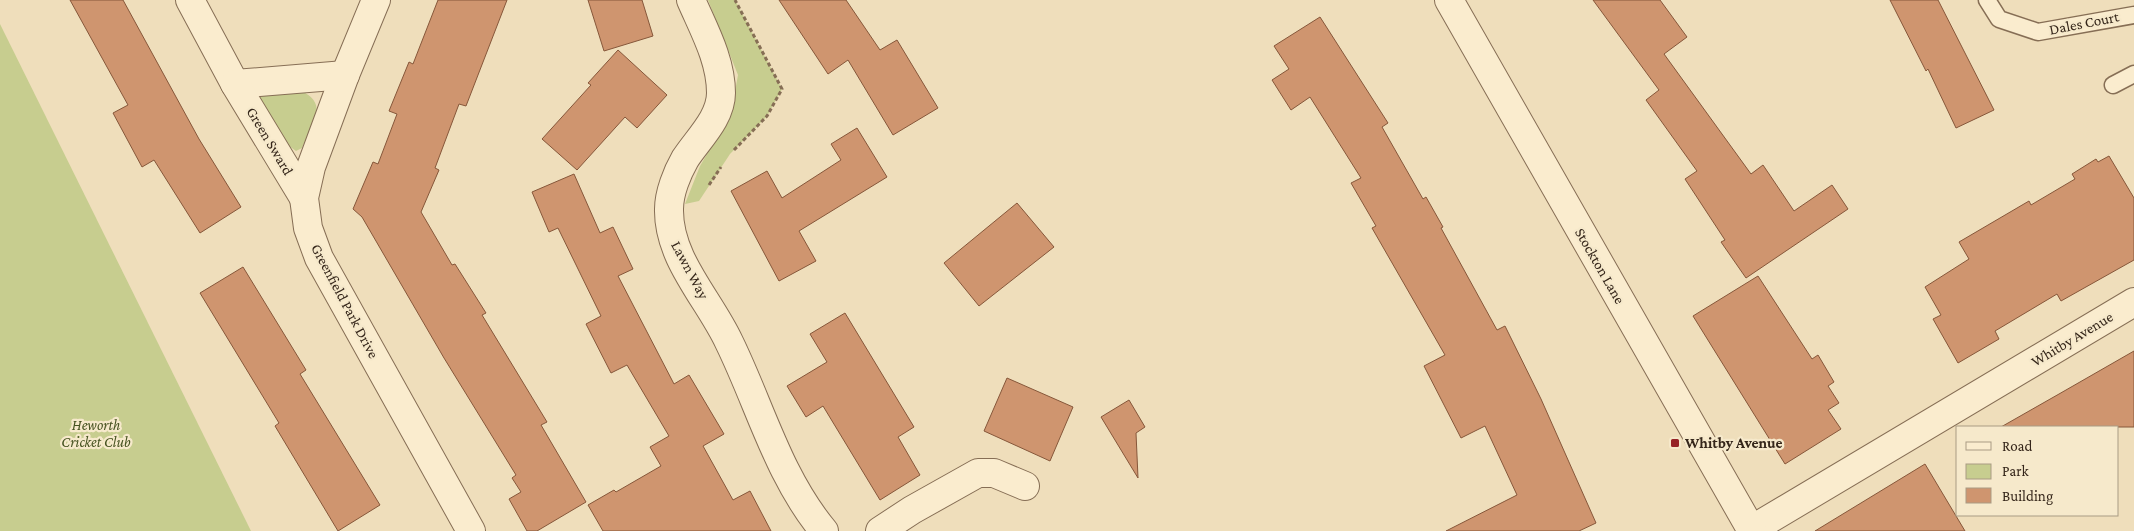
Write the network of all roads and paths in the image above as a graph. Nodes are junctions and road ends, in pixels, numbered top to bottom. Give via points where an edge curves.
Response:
1 (190, 0) edge
2 (376, 0) edge
3 (692, 0) edge
4 (1449, 0) edge
5 (1987, 0) edge
6 (2134, 15) edge
7 (2134, 74) edge
8 (345, 75) junction
9 (235, 84) junction
10 (2113, 85) dead end
11 (304, 198) junction
12 (2134, 302) edge
13 (1025, 486) dead end
14 (1752, 530) edge
15 (471, 531) edge
16 (824, 531) edge
17 (880, 531) edge

1 - 9 street, Green Sward
2 - 8 street, Greenfield Park Drive
3 - 16 street, Lawn Way via 719,68 721,95 717,114 684,160 674,182 668,208 671,232 677,252 741,366 763,425 795,490
4 - 14 street, Stockton Lane
5 - 6 lane, Dales Court via 1999,19 2038,32
7 - 10 lane
8 - 9 street, Green Sward
8 - 11 street, Greenfield Park Drive
9 - 11 street, Green Sward
11 - 15 street, Greenfield Park Drive via 308,228 319,258
12 - 14 street, Whitby Avenue
13 - 17 street via 994,473 978,473

